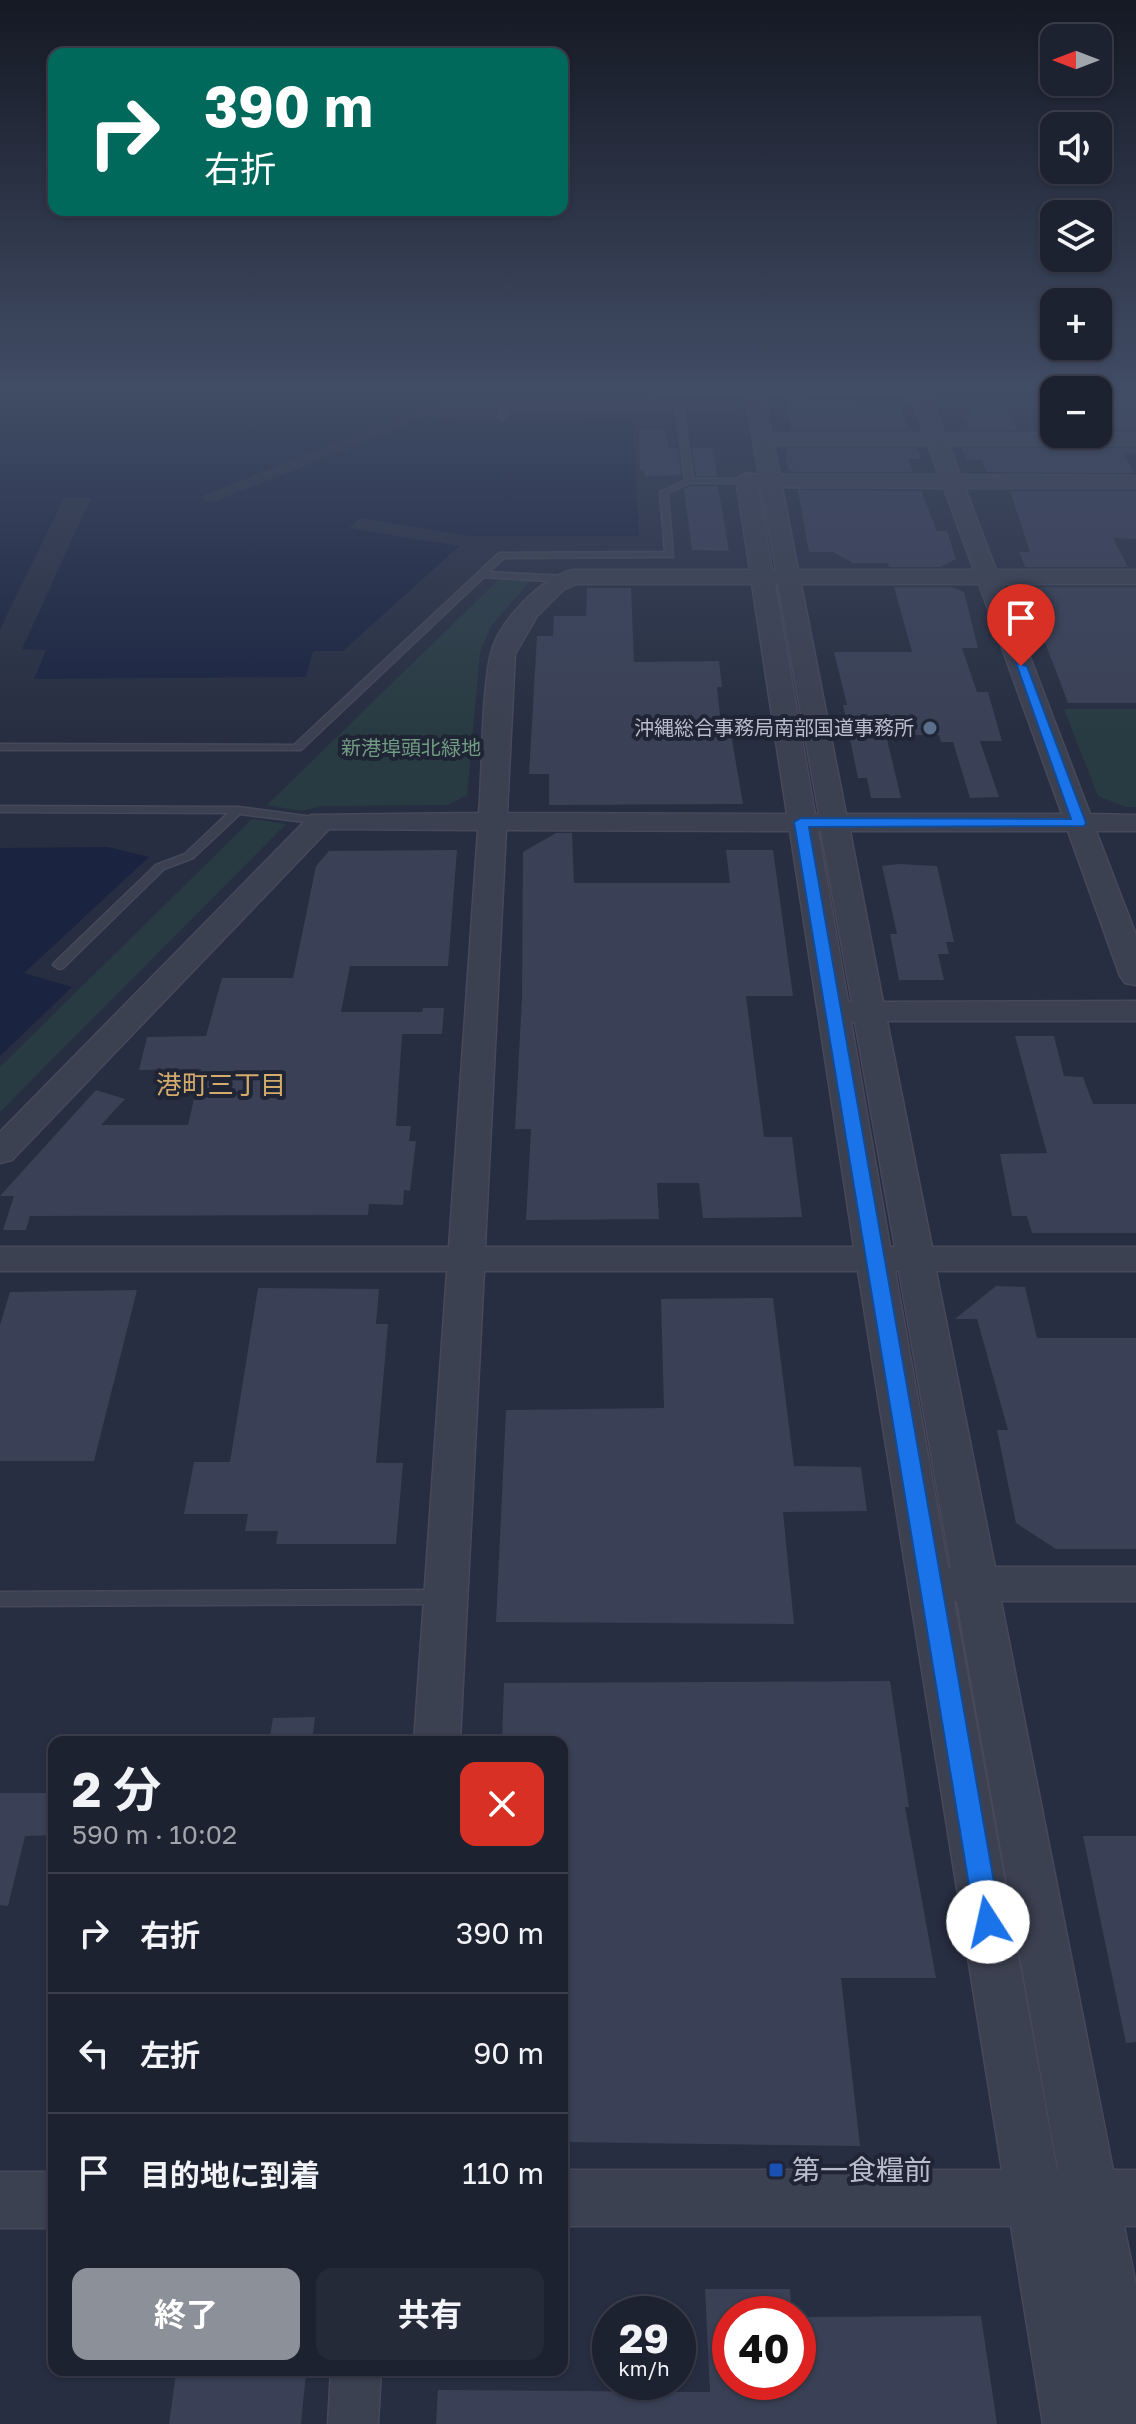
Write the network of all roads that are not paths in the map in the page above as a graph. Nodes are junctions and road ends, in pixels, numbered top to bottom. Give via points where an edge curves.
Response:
1 (665, 503) edge
2 (762, 503) edge
3 (961, 503) edge
4 (482, 574) junction
5 (776, 577) junction
6 (988, 577) junction
7 (1136, 577) edge
8 (563, 579) junction
9 (0, 747) edge
10 (0, 809) edge
11 (238, 810) junction
12 (321, 821) junction
13 (491, 822) junction
14 (818, 822) junction
15 (1079, 823) junction
16 (1136, 823) edge
17 (59, 965) dead end
18 (1136, 976) edge
19 (1136, 1011) edge
20 (833, 1012) junction
21 (870, 1012) junction
22 (0, 1152) edge
23 (0, 1259) edge
24 (874, 1259) junction
25 (916, 1259) junction
26 (1136, 1259) edge
27 (467, 1260) junction
28 (977, 1584) junction
29 (1136, 1584) edge
30 (931, 1585) junction
31 (446, 1597) junction
32 (0, 1599) edge
33 (437, 1736) edge
34 (1035, 2197) junction
35 (568, 2198) edge
36 (1114, 2198) edge
37 (0, 2200) edge
38 (48, 2200) edge
39 (356, 2376) edge
40 (353, 2424) edge
41 (1073, 2424) edge
42 (1133, 2424) edge

1 - 4 lane via 670,555 502,555
2 - 5 street
3 - 6 street
4 - 8 lane
4 - 9 lane via 297,748
5 - 6 street
5 - 8 street
5 - 14 street
6 - 7 street
6 - 15 street
8 - 13 street via 527,612 503,654
10 - 11 lane
11 - 12 lane
11 - 17 lane via 189,856 160,867
12 - 13 street
12 - 22 street
13 - 14 street
13 - 27 street
14 - 15 street
14 - 20 street
14 - 21 street
15 - 16 street
15 - 18 street
19 - 21 street
20 - 21 street
20 - 24 street
21 - 25 street
23 - 27 street
24 - 25 street
24 - 27 street
24 - 30 street
25 - 26 street
25 - 28 street
27 - 31 street
28 - 29 street
28 - 30 street
28 - 36 street
30 - 34 street
31 - 32 lane
31 - 33 street
34 - 35 street
34 - 36 street
34 - 41 street
36 - 42 street
37 - 38 street
39 - 40 street

